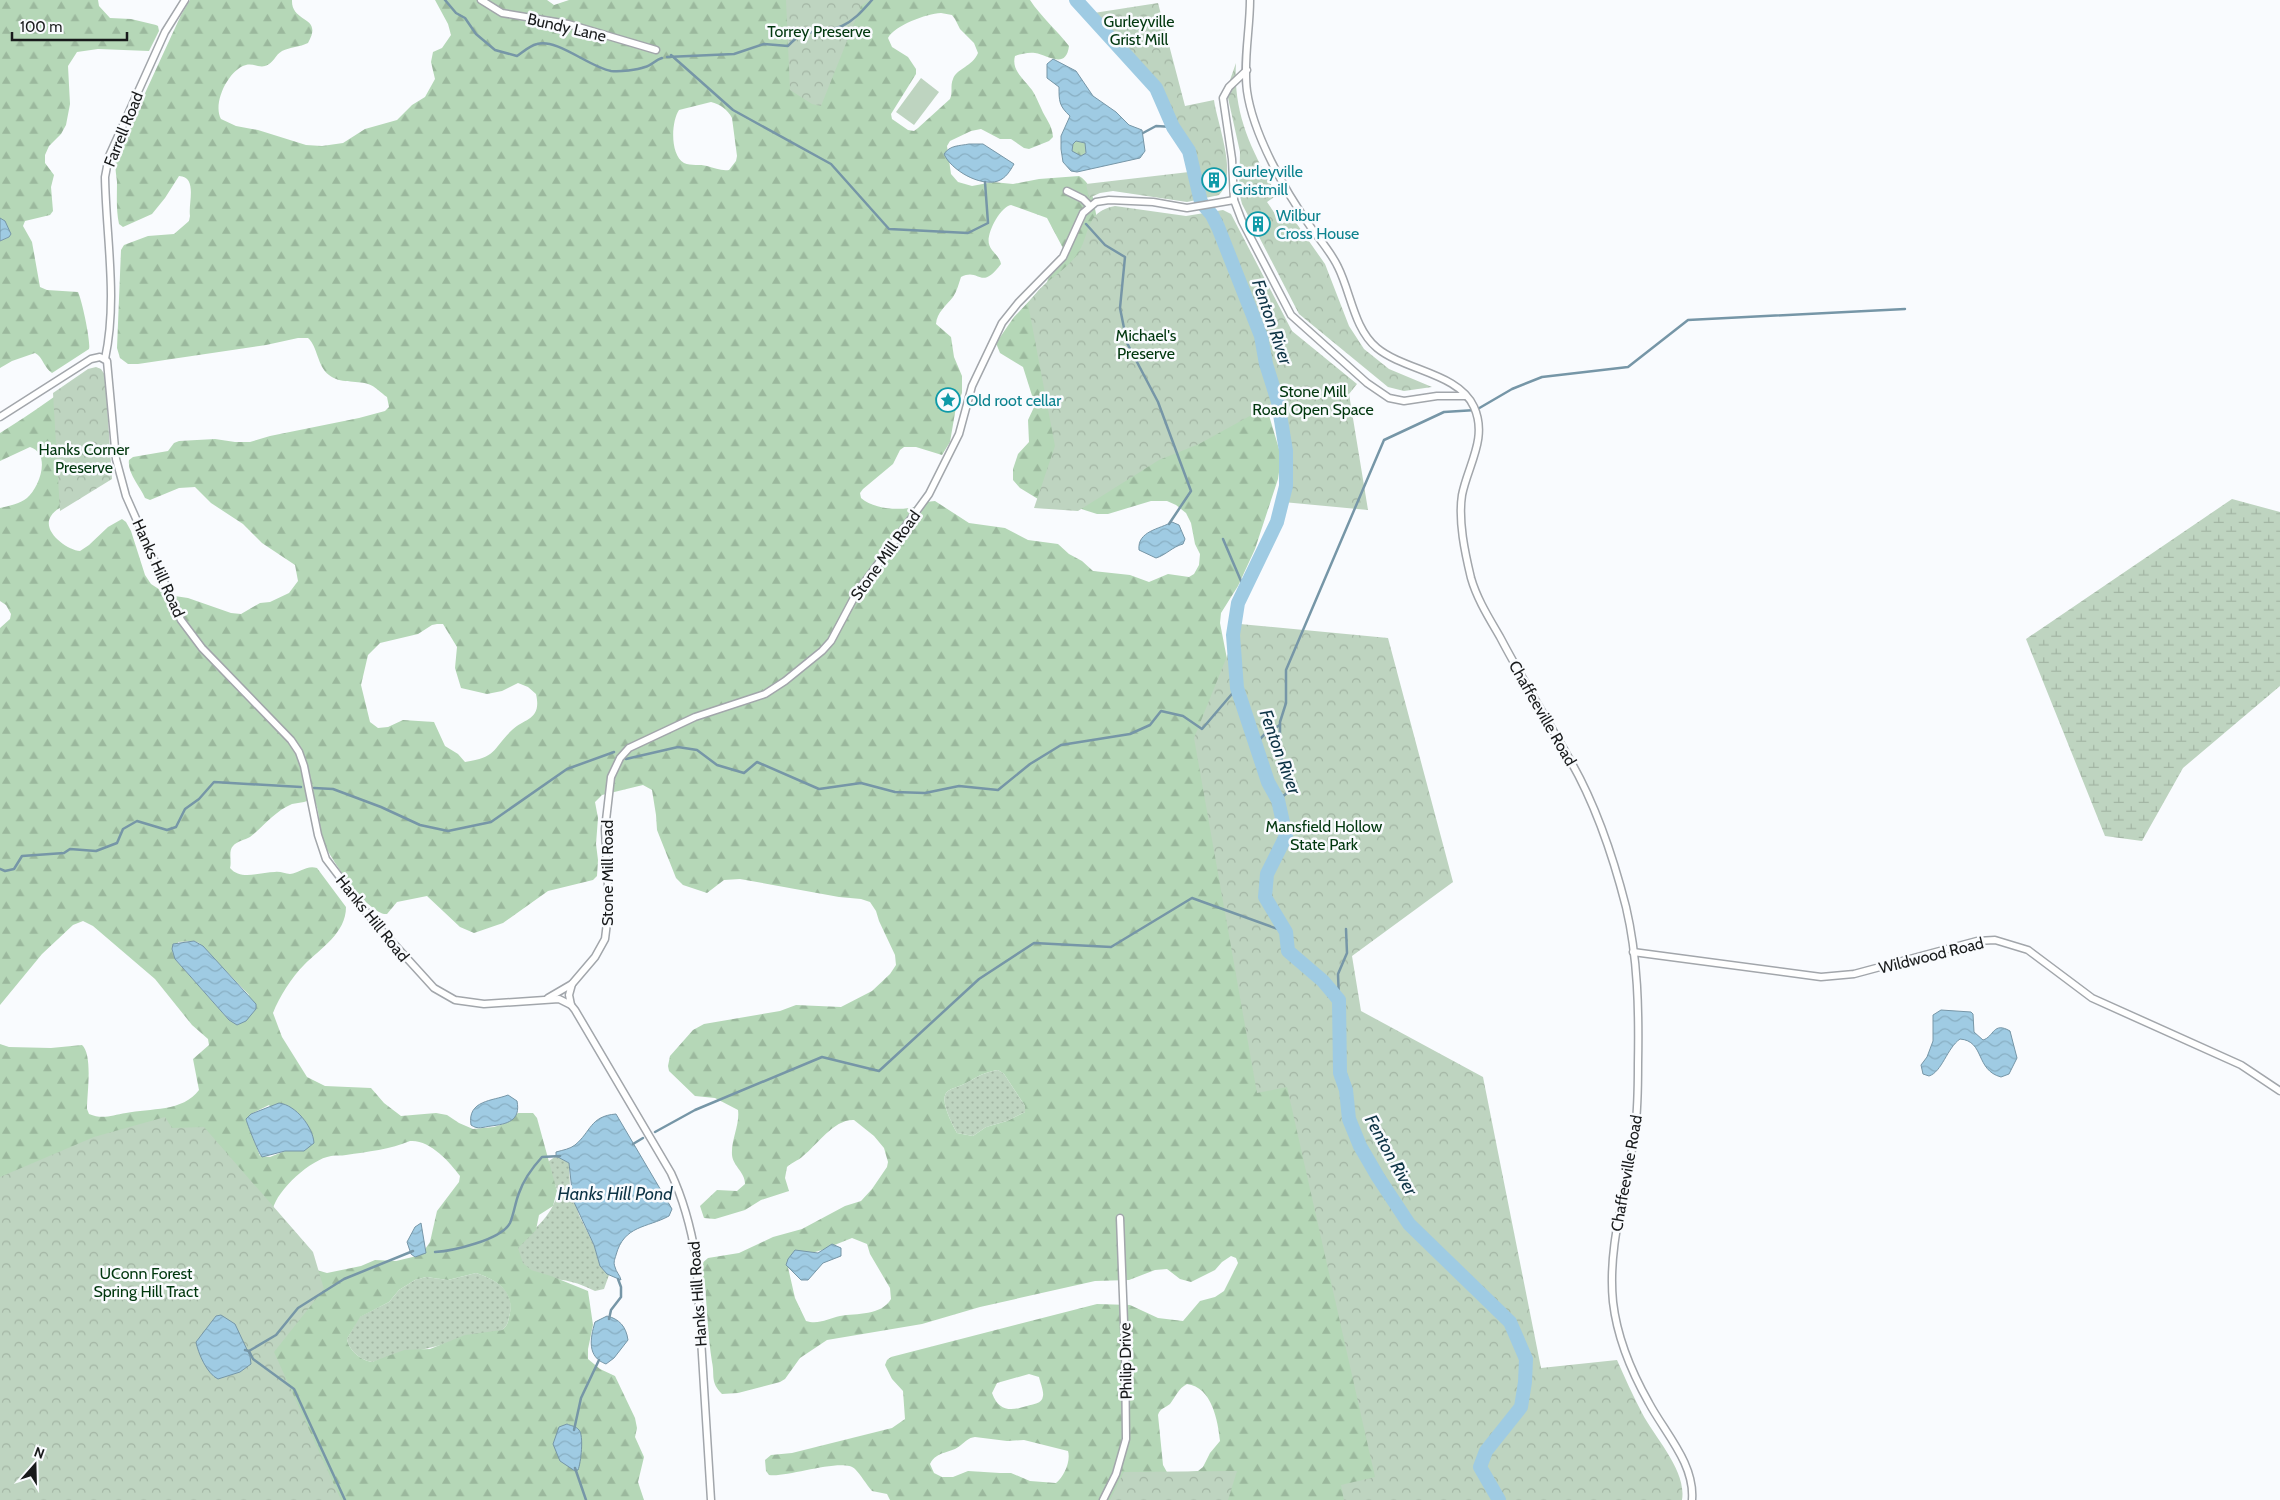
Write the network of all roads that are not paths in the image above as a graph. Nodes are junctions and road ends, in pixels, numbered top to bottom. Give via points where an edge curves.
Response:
1 (185, 0) edge
2 (481, 0) edge
3 (1250, 0) edge
4 (656, 50) dead end
5 (1247, 70) junction
6 (1067, 191) dead end
7 (1234, 200) junction
8 (1090, 206) junction
9 (105, 359) junction
10 (1466, 396) junction
11 (0, 417) edge
12 (1634, 952) junction
13 (572, 984) junction
14 (547, 999) junction
15 (571, 1006) junction
16 (2280, 1091) edge
17 (1120, 1218) dead end
18 (711, 1500) edge
19 (1103, 1500) edge
20 (1692, 1500) edge

1 - 9 street, Farrell Road via 165,32 109,156 105,177 112,306
2 - 4 street, Bundy Lane via 502,13 568,24
3 - 5 street, Chaffeeville Road
5 - 7 street via 1229,87 1223,98
5 - 10 street, Chaffeeville Road via 1247,91 1267,150 1298,207 1336,262 1366,337 1385,354 1448,381
6 - 8 street via 1084,199
7 - 8 street via 1187,208 1127,200 1096,202
7 - 10 street via 1291,315 1367,383 1396,400
8 - 13 street, Stone Mill Road via 1083,213 1063,257 1002,323 972,386 959,434 929,494 856,594 831,641 765,694 694,717 634,745 620,758 611,778 605,829 609,906 607,932 598,953
9 - 11 street via 91,359
9 - 14 street, Hanks Hill Road via 110,369 116,459 126,496 160,576 181,620 202,648 299,752 326,859 374,922 434,988 455,1000 484,1004
10 - 12 street, Chaffeeville Road via 1476,410 1479,438 1462,496 1463,528 1473,583 1527,688 1591,798 1626,907
12 - 16 street, Wildwood Road via 1821,977 1854,974 1977,941 1995,940 2028,950 2092,998 2241,1065
12 - 20 street, Chaffeeville Road via 1640,1028 1637,1117 1616,1229 1613,1305 1634,1373 1688,1471
13 - 14 street, Stone Mill Road
13 - 15 street
14 - 15 street, Hanks Hill Road via 559,999
15 - 18 street, Hanks Hill Road via 671,1173 691,1226 696,1258
17 - 19 street, Philip Drive via 1126,1439 1116,1474

